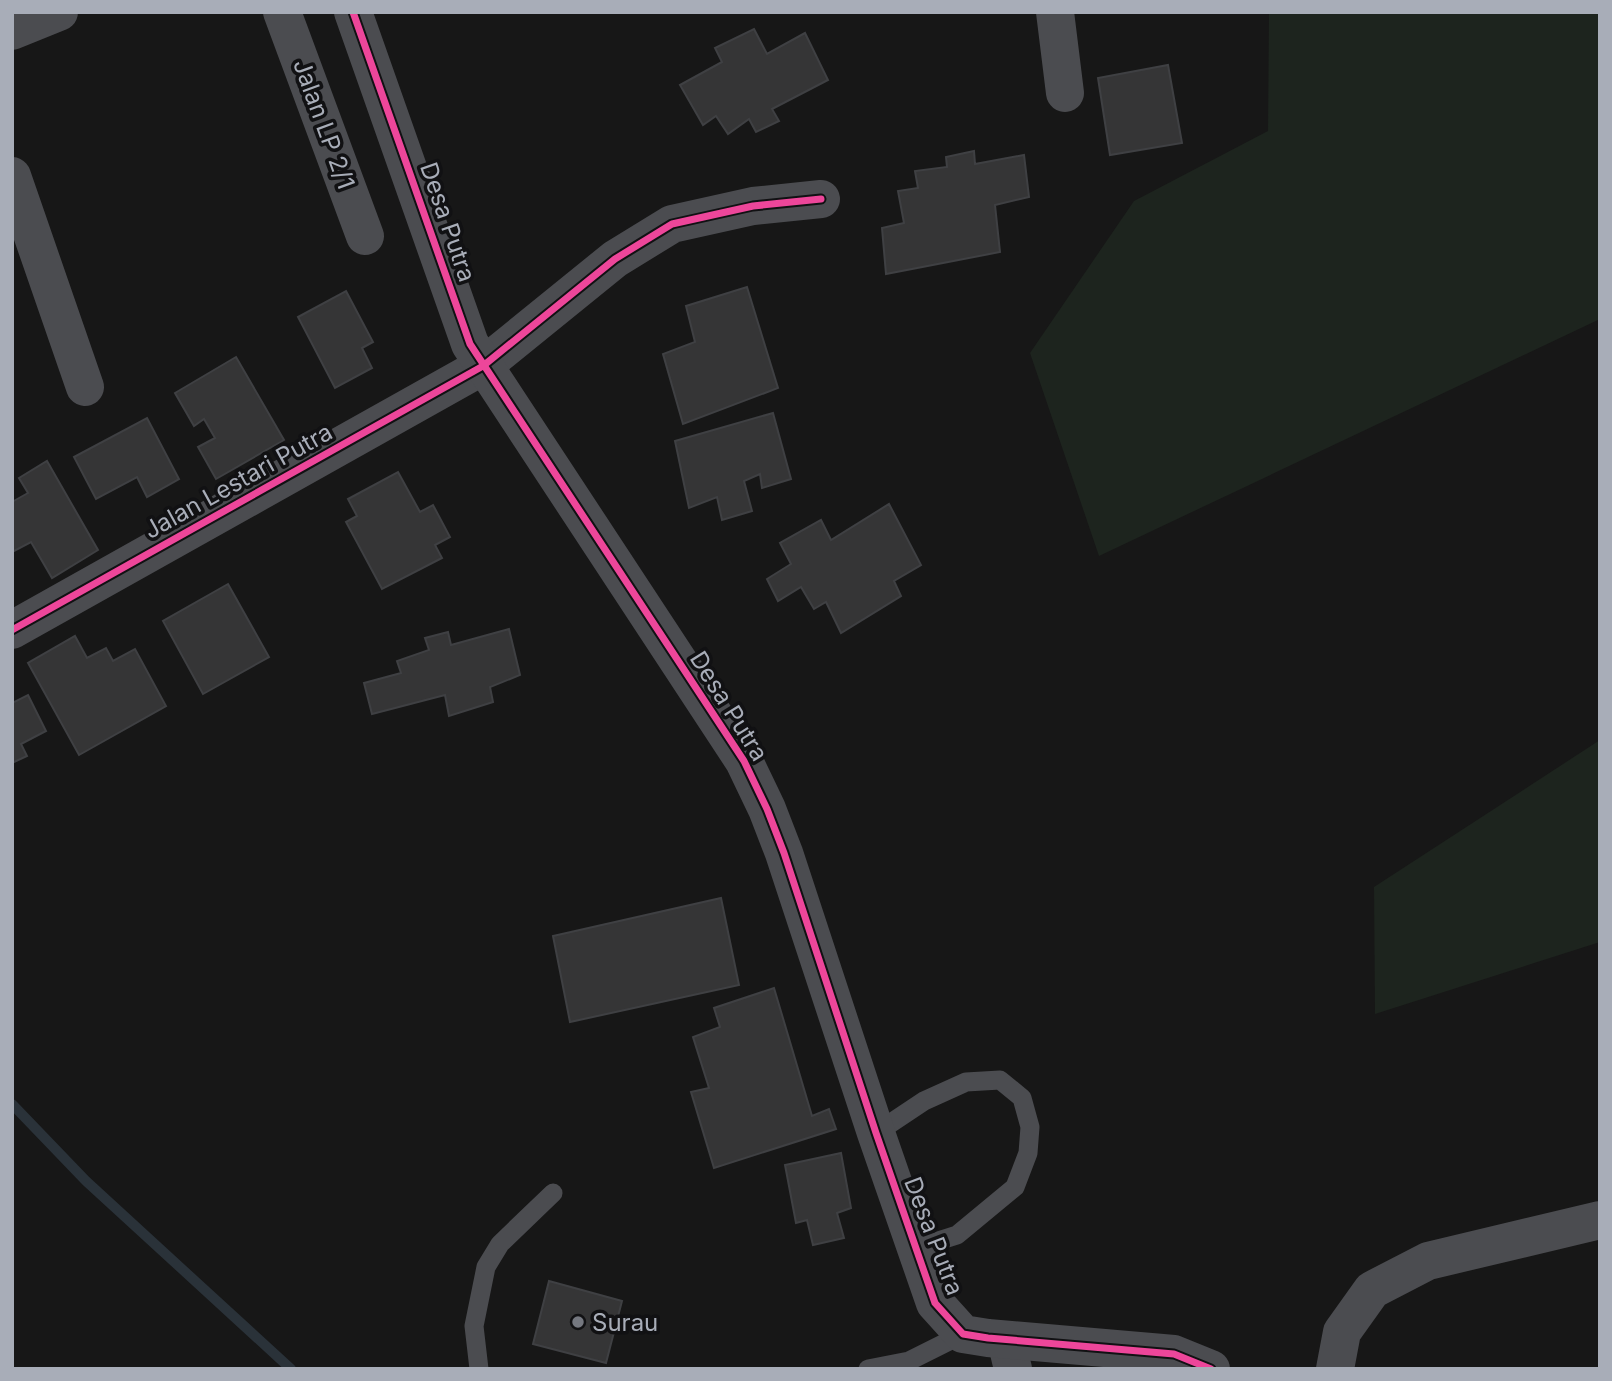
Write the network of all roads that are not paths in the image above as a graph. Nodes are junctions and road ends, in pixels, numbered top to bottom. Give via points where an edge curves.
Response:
1 (60, 12) edge
2 (282, 12) edge
3 (353, 12) edge
4 (1055, 12) edge
5 (12, 31) edge
6 (1065, 93) dead end
7 (12, 176) edge
8 (821, 199) dead end
9 (365, 236) dead end
10 (483, 366) junction
11 (85, 387) dead end
12 (12, 630) edge
13 (876, 1133) junction
14 (553, 1193) dead end
15 (1600, 1220) edge
16 (916, 1248) junction
17 (963, 1334) junction
18 (1009, 1354) edge
19 (479, 1369) edge
20 (868, 1369) edge
21 (1211, 1369) edge
22 (1335, 1369) edge

1 - 5 street
2 - 9 street, Jalan LP 2/1
3 - 10 street, Desa Putra via 470,344
4 - 6 street
7 - 11 street
8 - 10 street, Jalan Lestari Putra via 753,206 672,224 615,259
10 - 12 street, Jalan Lestari Putra
10 - 13 street, Desa Putra via 744,761 784,853
13 - 16 street, Desa Putra
13 - 16 lane via 924,1101 966,1082 1000,1080 1022,1098 1030,1127 1028,1153 1016,1187 957,1235
14 - 19 lane via 500,1244 486,1267 474,1326
15 - 22 street via 1428,1261 1372,1290 1342,1332
16 - 17 street, Desa Putra via 935,1303
17 - 18 street
17 - 20 lane via 909,1361
18 - 21 street via 1174,1354

